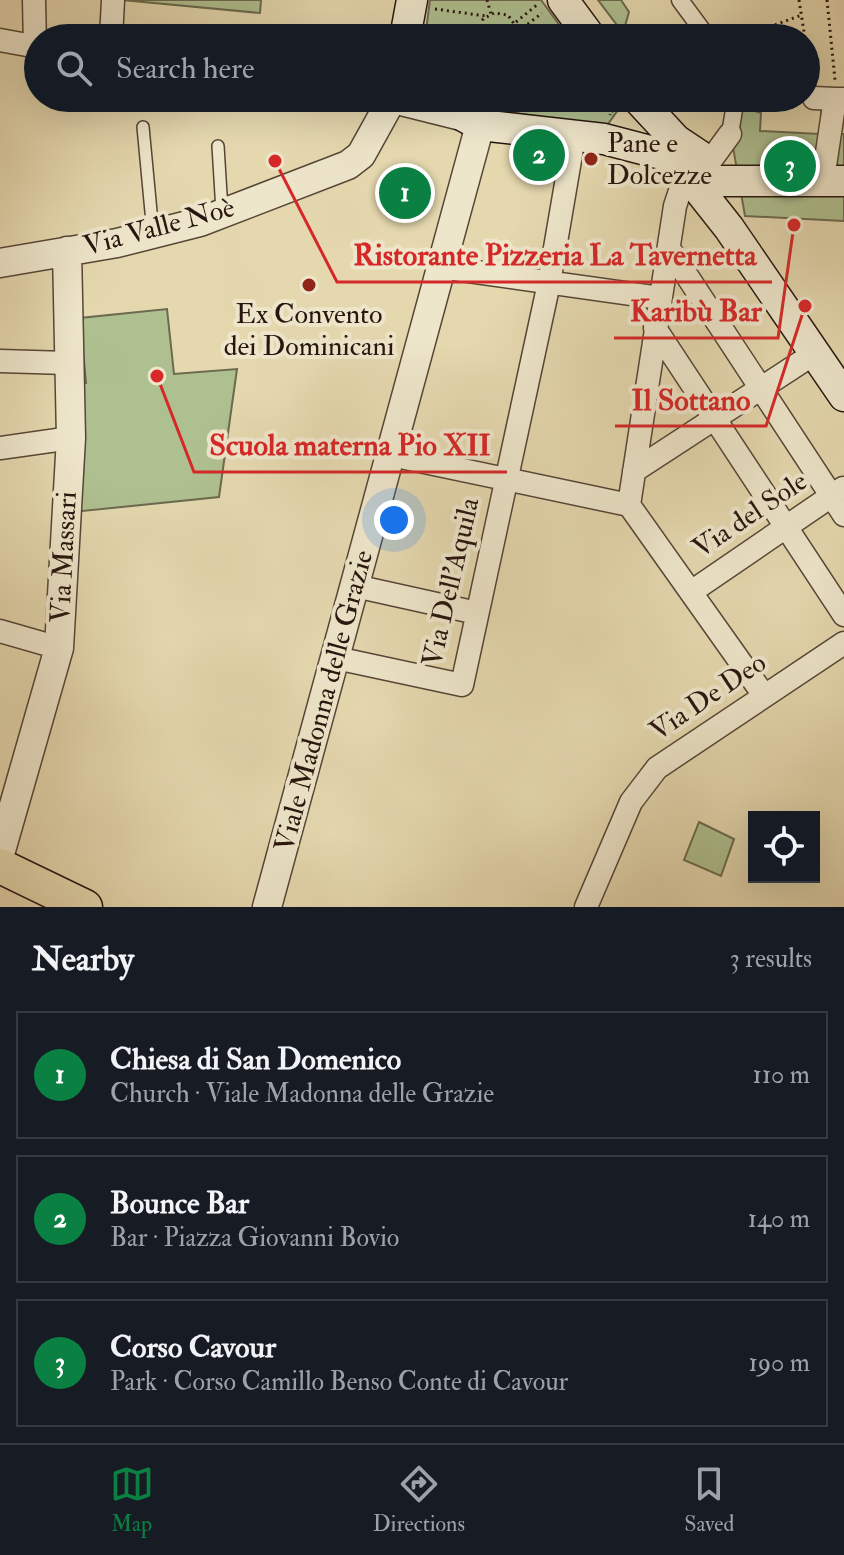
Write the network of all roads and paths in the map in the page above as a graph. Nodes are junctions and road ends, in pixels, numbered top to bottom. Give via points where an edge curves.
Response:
1 (34, 0) edge
2 (113, 0) edge
3 (487, 0) edge
4 (680, 0) edge
5 (799, 0) edge
6 (827, 0) edge
7 (550, 7) edge
8 (488, 15) junction
9 (802, 15) junction
10 (413, 22) edge
11 (516, 22) joint
12 (35, 24) edge
13 (112, 24) edge
14 (480, 24) edge
15 (528, 24) edge
16 (572, 24) edge
17 (698, 24) edge
18 (777, 24) edge
19 (803, 24) edge
20 (0, 40) edge
21 (24, 44) edge
22 (832, 93) edge
23 (384, 112) edge
24 (605, 112) edge
25 (734, 112) edge
26 (463, 113) edge
27 (143, 127) dead end
28 (730, 134) joint
29 (218, 146) dead end
30 (706, 172) junction
31 (822, 179) edge
32 (222, 212) junction
33 (153, 234) junction
34 (670, 250) junction
35 (67, 251) junction
36 (0, 263) edge
37 (440, 267) junction
38 (549, 283) junction
39 (660, 298) junction
40 (655, 328) junction
41 (815, 353) junction
42 (0, 361) edge
43 (67, 363) junction
44 (760, 388) junction
45 (844, 396) edge
46 (715, 418) junction
47 (71, 438) junction
48 (0, 448) edge
49 (391, 455) junction
50 (634, 471) junction
51 (507, 477) junction
52 (840, 499) edge
53 (629, 505) junction
54 (786, 527) junction
55 (355, 586) junction
56 (691, 592) junction
57 (477, 613) junction
58 (844, 615) edge
59 (0, 631) edge
60 (844, 643) edge
61 (59, 648) junction
62 (336, 658) junction
63 (763, 694) junction
64 (12, 777) edge
65 (0, 854) edge
66 (0, 866) edge
67 (85, 907) edge
68 (267, 907) edge
69 (586, 907) edge

1 - 12 street
2 - 13 street
3 - 8 path
4 - 17 street
5 - 9 path
6 - 22 path
7 - 11 path
7 - 15 path
7 - 16 main road
8 - 10 path
8 - 11 path via 501,12
8 - 14 path
9 - 18 path
9 - 19 path
20 - 21 street
22 - 31 street
23 - 32 street, Via Valle Noè via 361,155 348,165
24 - 26 main road
24 - 30 main road
24 - 30 main road via 676,140
24 - 38 street, Via Dell'Aquila
25 - 28 street
26 - 37 street, Viale Madonna delle Grazie
27 - 33 lane
28 - 30 street
29 - 32 lane
30 - 31 main road via 788,171
30 - 34 street via 681,188
30 - 41 main road via 729,228
32 - 33 street, Via Valle Noè
33 - 35 street, Via Valle Noè
34 - 39 street
34 - 44 street
35 - 36 street, Via Valle Noè
35 - 43 street, Via Massari
37 - 38 street
37 - 49 street, Viale Madonna delle Grazie
38 - 39 street
38 - 51 street, Via Dell'Aquila
39 - 40 street
40 - 46 street
40 - 50 street
41 - 44 street
41 - 45 main road
42 - 43 street
43 - 47 street, Via Massari
44 - 46 street
44 - 52 street
46 - 50 street
46 - 54 street
47 - 48 street
47 - 61 street, Via Massari
49 - 51 street
49 - 55 street, Viale Madonna delle Grazie
50 - 53 street
51 - 53 street
51 - 57 street, Via Dell'Aquila
52 - 54 street, Via del Sole
53 - 56 street
54 - 56 street, Via del Sole
54 - 58 street
55 - 57 street
55 - 62 street, Viale Madonna delle Grazie
56 - 63 street
57 - 62 street, Via Dell'Aquila via 462,685
59 - 61 street
60 - 63 street, Via De Deo
61 - 64 street, Via Massari
62 - 68 street, Viale Madonna delle Grazie
63 - 69 street, Via De Deo via 657,768 631,802
64 - 65 street, Via Massari
66 - 67 main road

